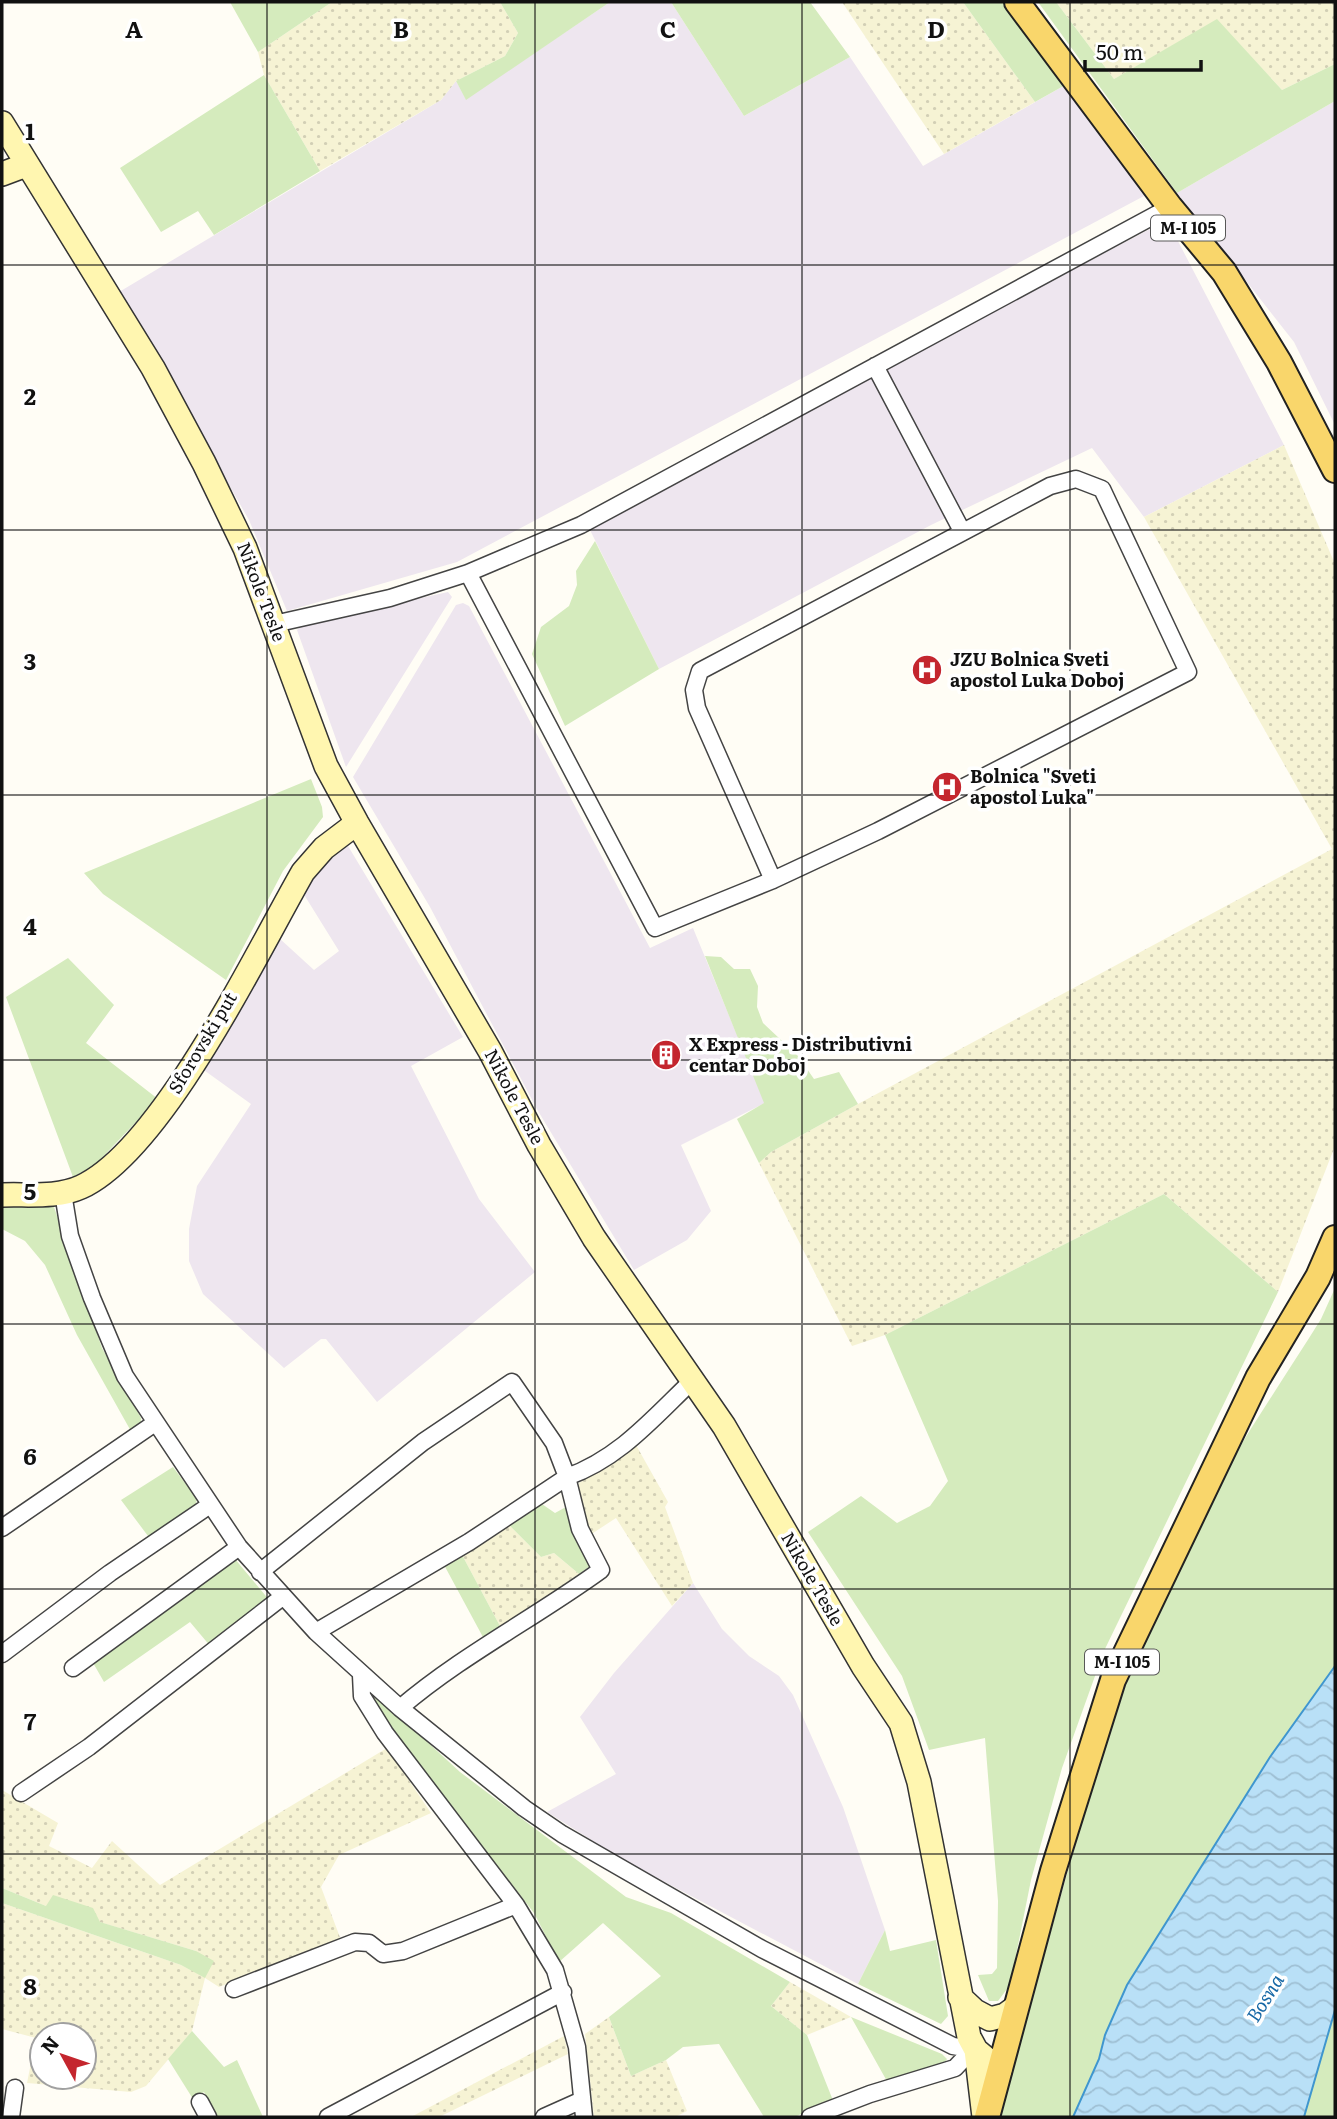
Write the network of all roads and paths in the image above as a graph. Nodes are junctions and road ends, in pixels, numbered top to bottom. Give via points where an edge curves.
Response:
1 (1017, 2) edge
2 (2, 123) edge
3 (26, 165) junction
4 (2, 174) edge
5 (1170, 207) junction
6 (875, 366) junction
7 (1335, 470) edge
8 (962, 531) junction
9 (468, 573) junction
10 (274, 624) junction
11 (357, 823) junction
12 (773, 880) junction
13 (63, 1193) junction
14 (2, 1195) edge
15 (1335, 1238) edge
16 (693, 1380) junction
17 (155, 1423) junction
18 (567, 1477) junction
19 (210, 1505) junction
20 (2, 1528) edge
21 (239, 1547) junction
22 (260, 1572) junction
23 (281, 1598) junction
24 (316, 1632) junction
25 (2, 1654) edge
26 (73, 1668) dead end
27 (361, 1675) junction
28 (400, 1708) junction
29 (21, 1793) dead end
30 (516, 1905) junction
31 (233, 1989) dead end
32 (563, 1992) junction
33 (960, 1997) junction
34 (1016, 2007) junction
35 (974, 2051) junction
36 (1000, 2070) junction
37 (15, 2088) dead end
38 (582, 2100) junction
39 (11, 2117) edge
40 (328, 2117) edge
41 (544, 2117) edge
42 (584, 2117) edge
43 (810, 2117) edge
44 (986, 2117) edge

1 - 5 main road, M-I 105
2 - 3 street, Nikole Tesle
3 - 4 street
3 - 10 street, Nikole Tesle via 153,369 204,463 245,548
5 - 6 street
5 - 7 main road, M-I 105 via 1224,272 1279,362
6 - 8 street
6 - 9 street via 581,525
8 - 12 street via 700,671 694,690 696,708
8 - 12 street via 1050,486 1076,479 1102,489 1188,672
9 - 10 street via 390,598
9 - 12 street via 655,928
10 - 11 street, Nikole Tesle via 326,766
11 - 13 street, Sforovski put via 324,848 303,872 194,1063 162,1110 109,1168
11 - 16 street, Nikole Tesle via 594,1238
13 - 14 street, Sforovski put
13 - 17 street via 70,1236 94,1305 125,1376
15 - 34 main road, M-I 105 via 1318,1277 1258,1378 1113,1680
16 - 18 street via 607,1459
16 - 33 street, Nikole Tesle via 901,1723 919,1782
17 - 19 street
17 - 20 street
18 - 22 street via 554,1443 512,1382 423,1442
18 - 24 street via 469,1542
18 - 28 street via 580,1529 601,1570 461,1661
19 - 21 street
19 - 25 street
21 - 22 street
21 - 26 street
22 - 23 street
23 - 24 street
23 - 29 street via 100,1739
24 - 27 street
27 - 28 street
27 - 30 street via 362,1696 384,1733
28 - 35 street via 524,1808 594,1854 762,1948 946,2043
30 - 31 street via 403,1951 383,1954 369,1943 355,1942
30 - 32 street
32 - 38 street via 577,2047
32 - 40 street
33 - 34 street via 990,2019
33 - 35 street, Nikole Tesle
34 - 36 main road, M-I 105
35 - 36 street
35 - 43 street via 955,2068
35 - 44 street, Nikole Tesle
36 - 44 main road, M-I 105
37 - 39 street
38 - 41 street
38 - 42 street

